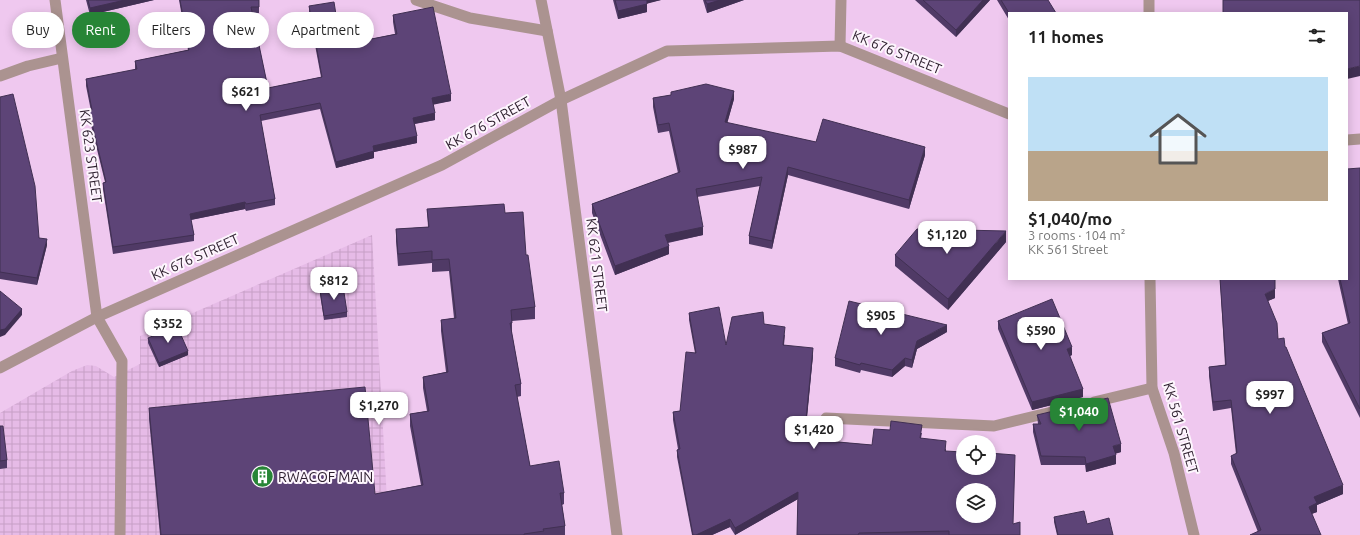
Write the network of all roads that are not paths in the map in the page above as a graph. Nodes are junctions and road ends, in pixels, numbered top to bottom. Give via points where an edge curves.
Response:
1 (55, 0) edge
2 (416, 0) edge
3 (541, 0) edge
4 (841, 0) edge
5 (1149, 0) edge
6 (1149, 12) edge
7 (547, 31) junction
8 (840, 46) junction
9 (62, 58) junction
10 (0, 76) edge
11 (561, 100) junction
12 (1008, 114) edge
13 (1360, 139) edge
14 (1348, 140) edge
15 (1150, 280) edge
16 (97, 317) junction
17 (0, 368) edge
18 (1152, 388) junction
19 (1084, 404) edge
20 (1062, 410) edge
21 (826, 418) dead end
22 (120, 535) edge
23 (616, 535) edge
24 (1194, 535) edge

1 - 9 street, KK 623 STREET
2 - 7 street via 470,18
3 - 7 street, KK 621 STREET
4 - 8 street
5 - 6 street
7 - 11 street, KK 621 STREET
8 - 11 street, KK 676 STREET via 667,51
8 - 12 street, KK 676 STREET
9 - 10 street
9 - 16 street, KK 623 STREET
11 - 16 street, KK 676 STREET via 442,165
11 - 23 street, KK 621 STREET
13 - 14 street
15 - 18 street, KK 561 STREET
16 - 17 street, KK 676 STREET
16 - 22 street via 122,361
18 - 19 street
18 - 24 street, KK 561 STREET via 1174,453
20 - 21 street via 994,426

